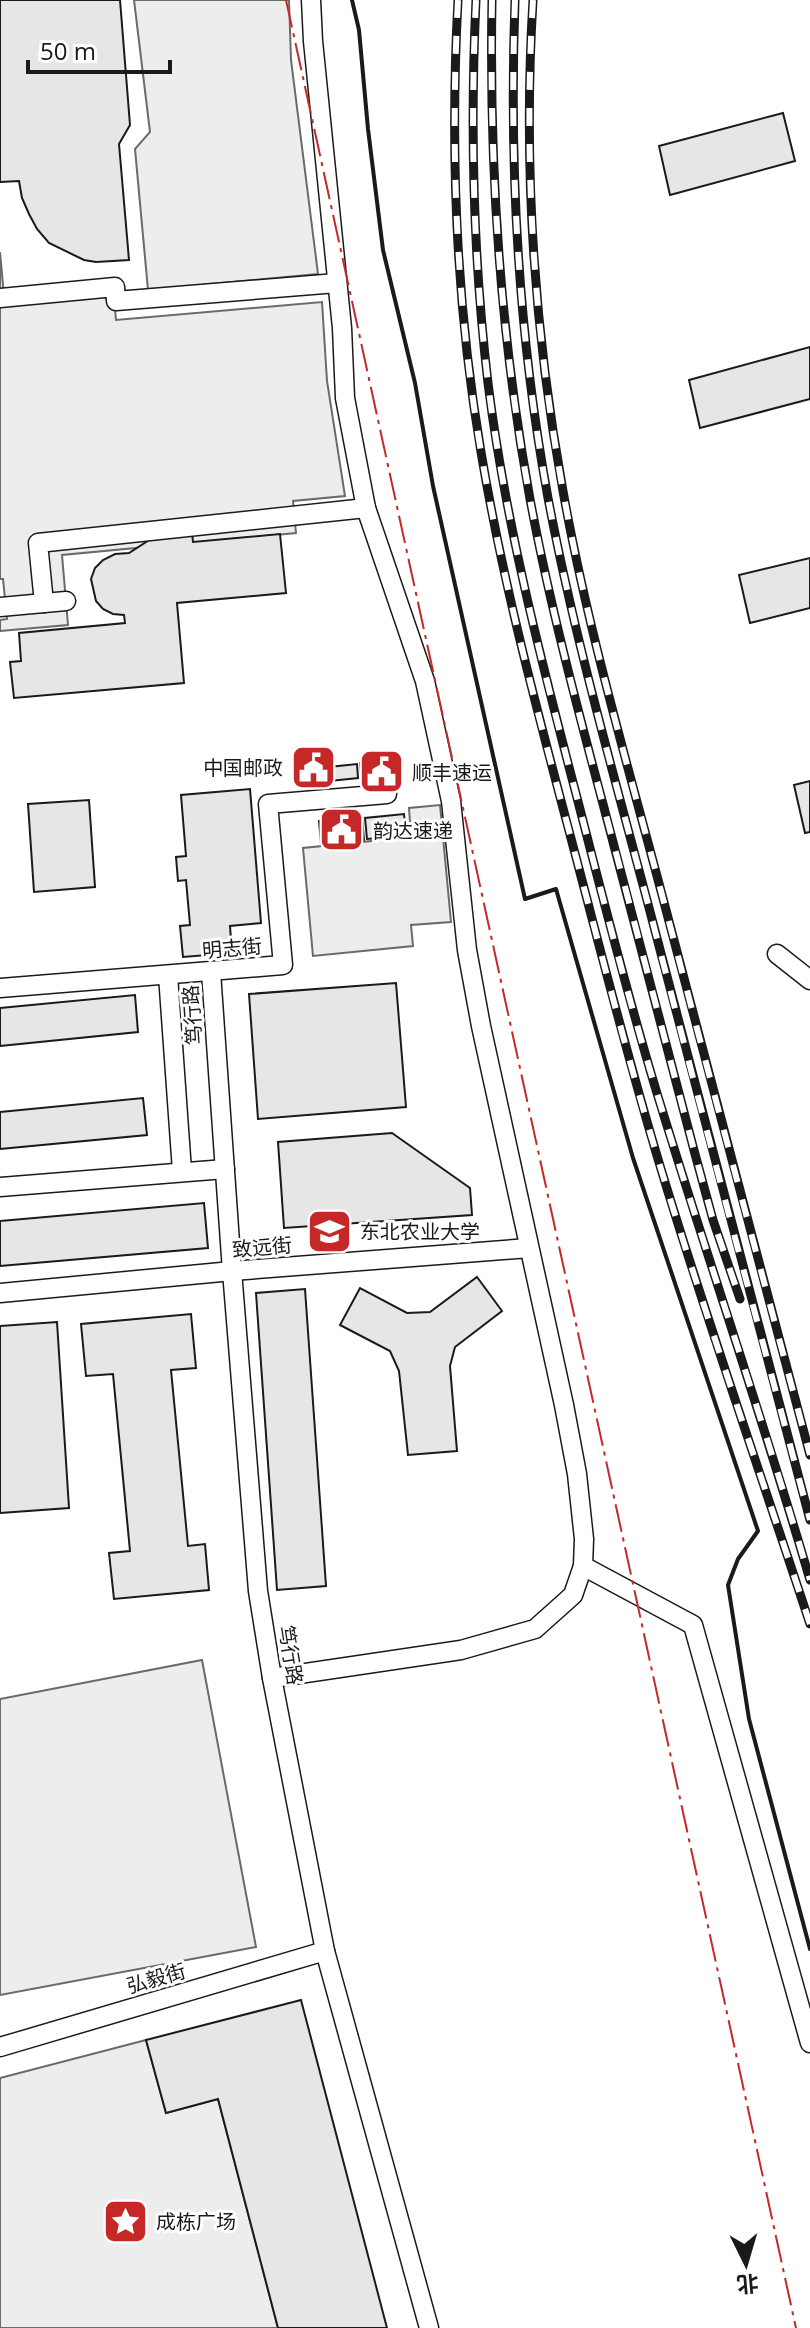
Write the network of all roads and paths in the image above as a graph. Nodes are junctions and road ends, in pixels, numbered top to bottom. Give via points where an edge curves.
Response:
1 (311, 0) edge
2 (337, 283) junction
3 (0, 298) edge
4 (366, 508) junction
5 (66, 601) dead end
6 (44, 603) junction
7 (0, 607) edge
8 (387, 794) dead end
9 (777, 954) dead end
10 (211, 972) junction
11 (168, 975) junction
12 (810, 980) edge
13 (0, 988) edge
14 (225, 1169) junction
15 (182, 1171) junction
16 (0, 1187) edge
17 (529, 1248) junction
18 (232, 1271) junction
19 (0, 1293) edge
20 (583, 1566) junction
21 (272, 1678) junction
22 (325, 1951) junction
23 (810, 2043) edge
24 (0, 2047) edge
25 (429, 2328) edge

1 - 2 street
2 - 3 street via 116,301 115,287
2 - 4 street via 345,398
4 - 6 street via 94,528 38,543
4 - 17 street via 425,681 451,801 467,950
5 - 6 street
6 - 7 street
8 - 10 street, 明志街 via 268,804 283,965
9 - 12 street
10 - 11 street, 明志街
10 - 14 street, 笃行路
11 - 13 street, 明志街
11 - 15 street
14 - 15 street
14 - 18 street, 笃行路
15 - 16 street
17 - 18 street, 致远街
17 - 20 street via 577,1474
18 - 19 street, 致远街
18 - 21 street, 笃行路 via 258,1591
20 - 21 street via 573,1595 535,1629 461,1650
20 - 23 street via 693,1625
21 - 22 street, 笃行路
22 - 24 street, 弘毅街
22 - 25 street, 笃行路

